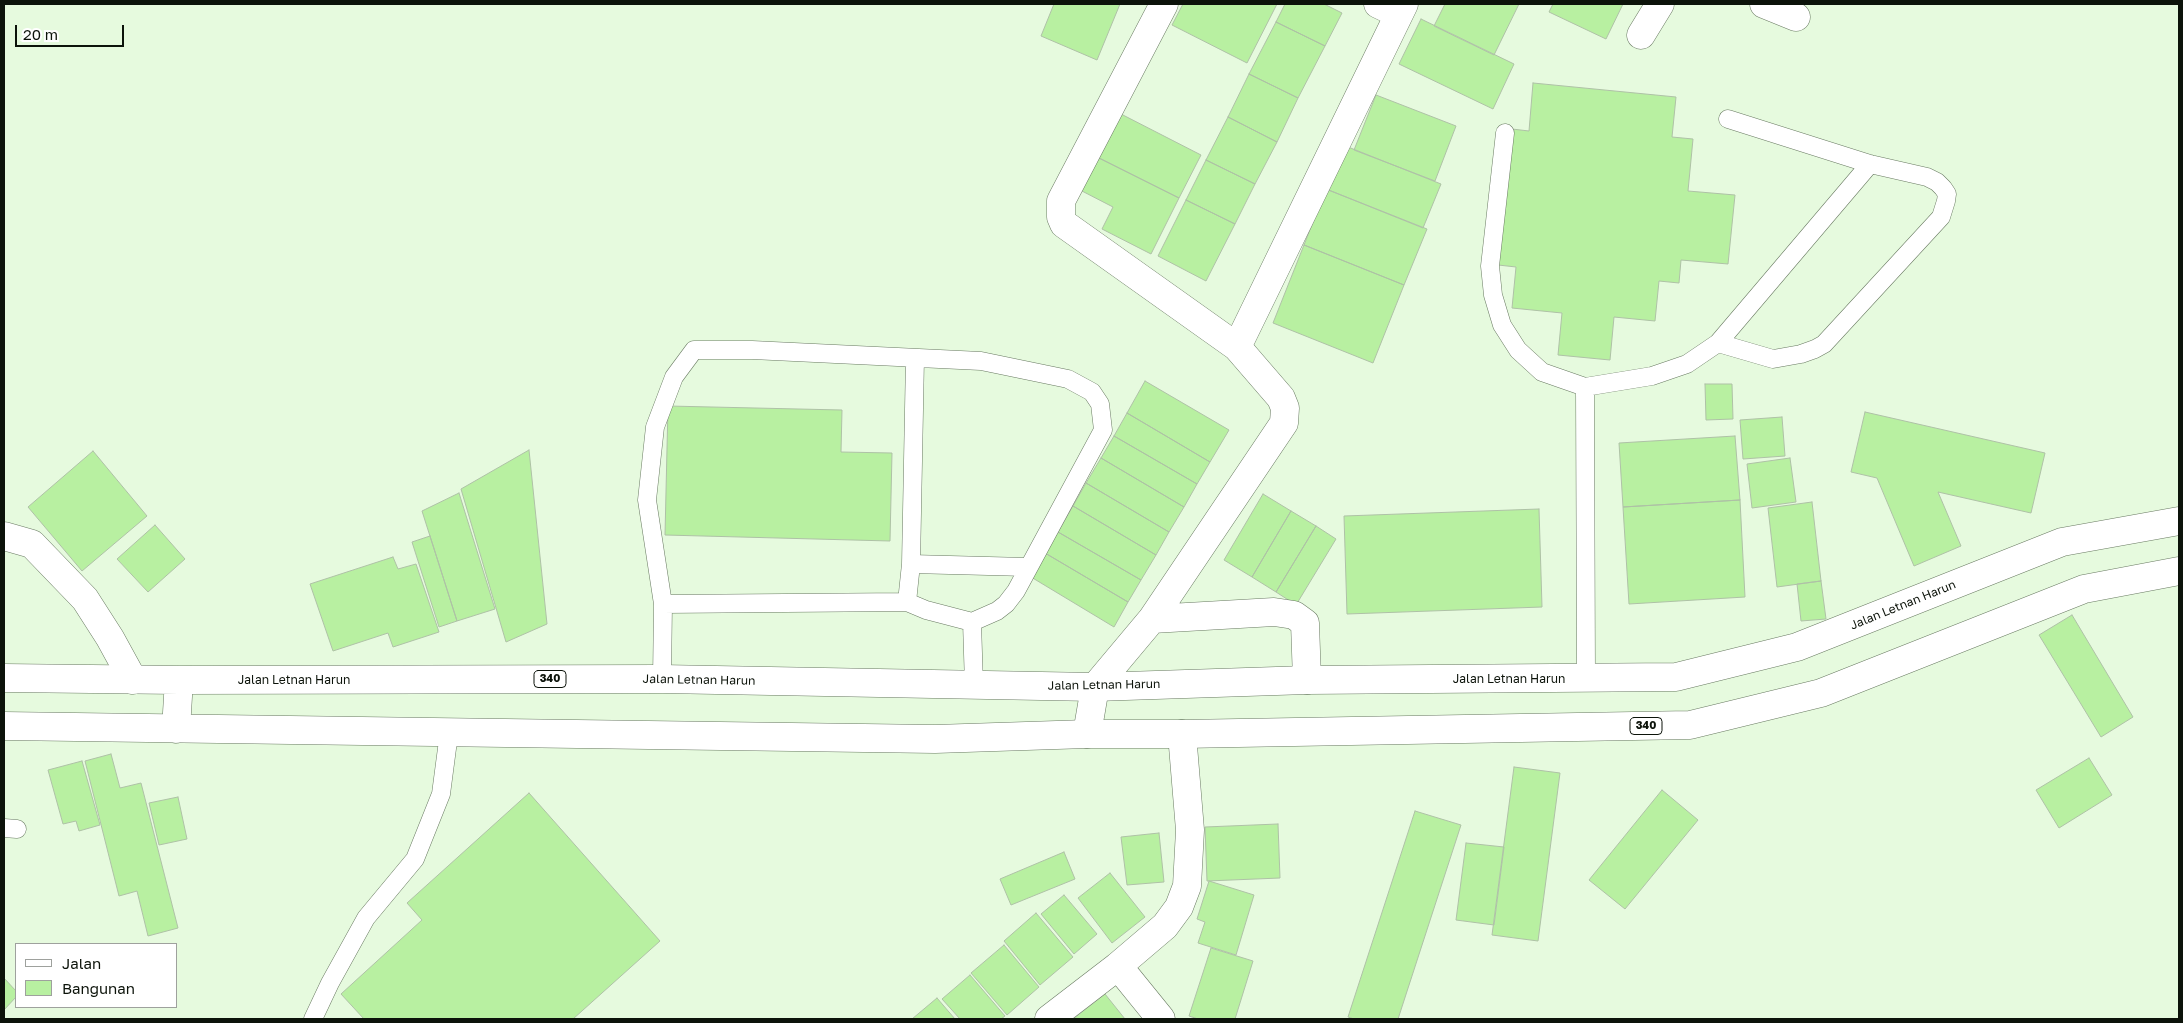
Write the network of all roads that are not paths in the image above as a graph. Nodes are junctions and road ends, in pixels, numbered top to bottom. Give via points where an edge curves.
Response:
1 (1164, 4) edge
2 (1660, 4) edge
3 (1764, 4) edge
4 (1394, 7) edge
5 (1796, 17) dead end
6 (1641, 35) dead end
7 (1728, 119) dead end
8 (1505, 133) dead end
9 (1870, 164) junction
10 (1718, 343) junction
11 (1237, 347) junction
12 (915, 358) junction
13 (1585, 387) junction
14 (2179, 521) edge
15 (4, 536) edge
16 (911, 564) junction
17 (1028, 567) junction
18 (2179, 571) edge
19 (907, 602) junction
20 (663, 604) junction
21 (1152, 619) junction
22 (972, 622) junction
23 (4, 678) edge
24 (1586, 678) junction
25 (662, 679) junction
26 (133, 680) junction
27 (179, 680) junction
28 (1307, 680) junction
29 (974, 685) junction
30 (1095, 687) junction
31 (4, 726) edge
32 (176, 729) junction
33 (449, 733) junction
34 (1087, 734) junction
35 (1182, 734) junction
36 (1118, 966) junction
37 (313, 1019) edge
38 (1049, 1019) edge
39 (1161, 1019) edge

1 - 11 main road via 1061,201 1061,217 1064,224
2 - 6 main road
3 - 5 main road
4 - 11 main road
7 - 9 lane
8 - 13 lane via 1490,266 1493,295 1502,325 1518,350 1542,372
9 - 10 lane
9 - 10 lane via 1937,182 1947,194 1941,217 1824,344 1800,354 1773,359
10 - 13 lane via 1687,364 1652,376
11 - 21 main road via 1281,398 1285,408 1284,423
12 - 16 lane
12 - 17 lane via 982,361 1068,379 1092,392 1100,404 1103,430
12 - 20 lane via 694,350 674,377 655,427 647,500
13 - 24 lane
14 - 24 main road, Jalan Letnan Harun / 340 via 2062,542 1797,647 1676,677
15 - 26 main road via 32,544 85,599
16 - 17 lane
16 - 19 lane
17 - 22 lane via 1006,604
18 - 35 main road, 340 via 2084,589 1821,692 1690,725
19 - 20 lane
19 - 22 lane
20 - 25 lane
21 - 28 main road via 1274,612 1294,614 1305,623
21 - 30 main road
22 - 29 lane
23 - 26 main road, Jalan Letnan Harun / 340
24 - 28 main road, Jalan Letnan Harun / 340
25 - 27 main road, Jalan Letnan Harun / 340
25 - 29 main road, Jalan Letnan Harun / 340
26 - 27 main road, Jalan Letnan Harun / 340
27 - 32 main road
28 - 30 main road, Jalan Letnan Harun / 340
29 - 30 main road, Jalan Letnan Harun / 340
30 - 34 main road
31 - 32 main road, 340
32 - 33 main road, 340
33 - 34 main road, 340 via 935,739
33 - 37 lane via 441,794 415,859 366,918
34 - 35 main road, 340
35 - 36 main road via 1190,830 1187,886 1179,907 1165,926
36 - 38 main road
36 - 39 main road

